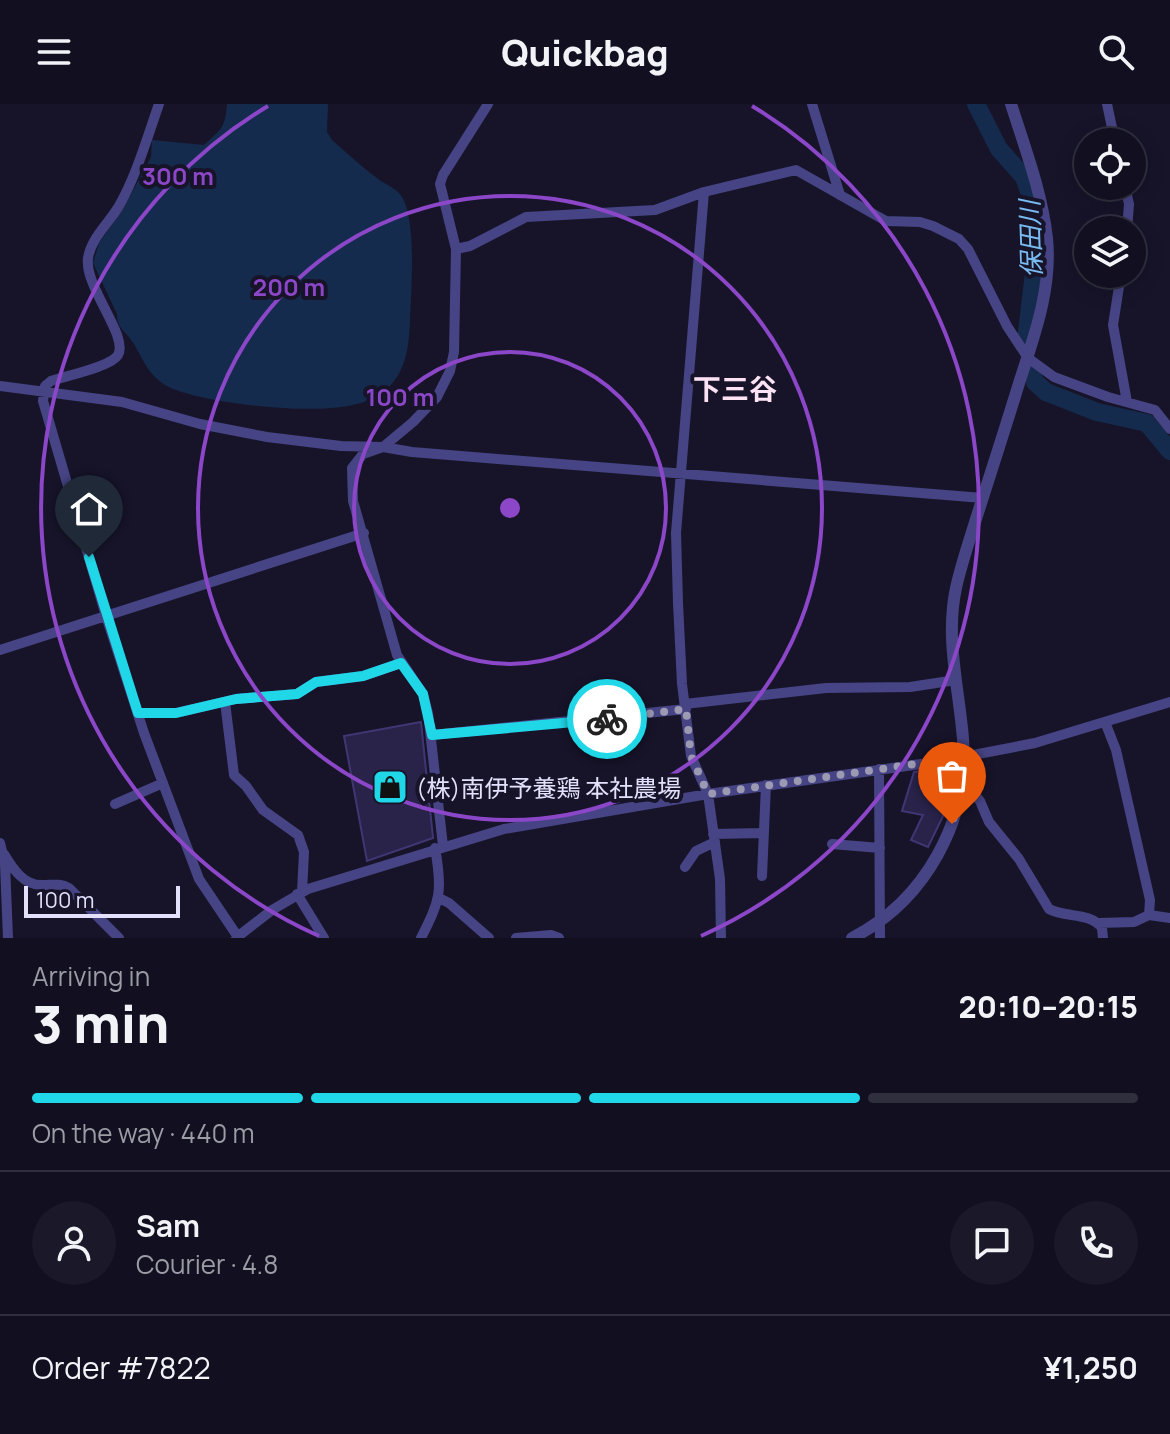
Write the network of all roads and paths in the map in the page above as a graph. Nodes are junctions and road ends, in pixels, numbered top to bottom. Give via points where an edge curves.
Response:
1 (159, 104) edge
2 (488, 104) edge
3 (812, 104) edge
4 (1011, 104) edge
5 (1107, 104) edge
6 (1112, 128) edge
7 (704, 192) junction
8 (840, 195) junction
9 (456, 249) junction
10 (1119, 288) edge
11 (1028, 358) junction
12 (0, 386) edge
13 (43, 393) junction
14 (1127, 402) junction
15 (1170, 429) edge
16 (383, 447) junction
17 (681, 473) junction
18 (983, 498) junction
19 (364, 533) junction
20 (106, 616) junction
21 (0, 650) edge
22 (401, 663) junction
23 (956, 680) junction
24 (225, 702) junction
25 (1170, 702) edge
26 (686, 707) junction
27 (138, 713) junction
28 (1105, 722) junction
29 (432, 735) junction
30 (964, 757) junction
31 (879, 769) junction
32 (163, 783) junction
33 (766, 785) junction
34 (961, 792) junction
35 (708, 794) junction
36 (115, 804) dead end
37 (764, 833) junction
38 (714, 838) junction
39 (0, 843) edge
40 (832, 844) dead end
41 (439, 847) junction
42 (880, 848) junction
43 (4, 854) junction
44 (685, 867) dead end
45 (762, 876) dead end
46 (300, 893) junction
47 (439, 898) junction
48 (4, 914) edge
49 (1149, 915) junction
50 (1170, 918) edge
51 (880, 921) junction
52 (1099, 923) junction
53 (237, 937) edge
54 (8, 938) edge
55 (119, 938) edge
56 (324, 938) edge
57 (421, 938) edge
58 (489, 938) edge
59 (516, 938) edge
60 (559, 938) edge
61 (721, 938) edge
62 (852, 938) edge
63 (880, 938) edge
64 (1103, 938) edge

1 - 13 street via 127,190 88,258 93,289 121,344 118,355 51,381
2 - 9 street via 440,184
3 - 8 street
4 - 11 street via 1047,240 1046,289
5 - 6 street
7 - 8 street via 796,170
7 - 9 street via 655,210 526,217
7 - 17 street
8 - 11 street via 886,221 920,222 959,239
9 - 16 street via 450,371 437,397
10 - 14 street via 1113,325
11 - 14 street via 1054,377
11 - 18 street
12 - 13 street
13 - 16 street via 122,402 267,437
13 - 20 street
14 - 15 street via 1155,410
16 - 17 street
16 - 19 street via 363,454 352,468 353,501
17 - 18 street
17 - 26 street via 676,533
18 - 23 street via 952,607
19 - 20 street
19 - 22 street
20 - 21 street
20 - 27 street
22 - 24 street via 363,676 316,682 297,694
22 - 29 street via 423,694
23 - 26 street via 910,687 826,688
23 - 30 street
24 - 27 street via 176,713
24 - 46 street via 234,775 263,810 298,835 304,852
25 - 28 street
26 - 29 street
26 - 35 street via 691,756
27 - 32 street
28 - 30 street
28 - 49 street via 1116,750
29 - 41 street
30 - 31 street
30 - 34 street
31 - 33 street
31 - 42 street
32 - 36 street
32 - 53 street via 199,879
33 - 35 street
33 - 37 street
34 - 51 street via 938,856 907,897
34 - 52 street via 980,801 1049,909
35 - 38 street
35 - 41 street via 504,829
37 - 38 street
37 - 45 street
38 - 44 street
38 - 61 street
39 - 43 street
40 - 42 street
41 - 46 street
41 - 47 street
42 - 51 street
43 - 48 street
43 - 55 street via 31,884 69,888
46 - 53 street
46 - 56 street
47 - 57 street
47 - 58 street
48 - 54 street
49 - 50 street
49 - 52 street via 1134,922
51 - 62 street
51 - 63 street
52 - 64 street
59 - 60 street

